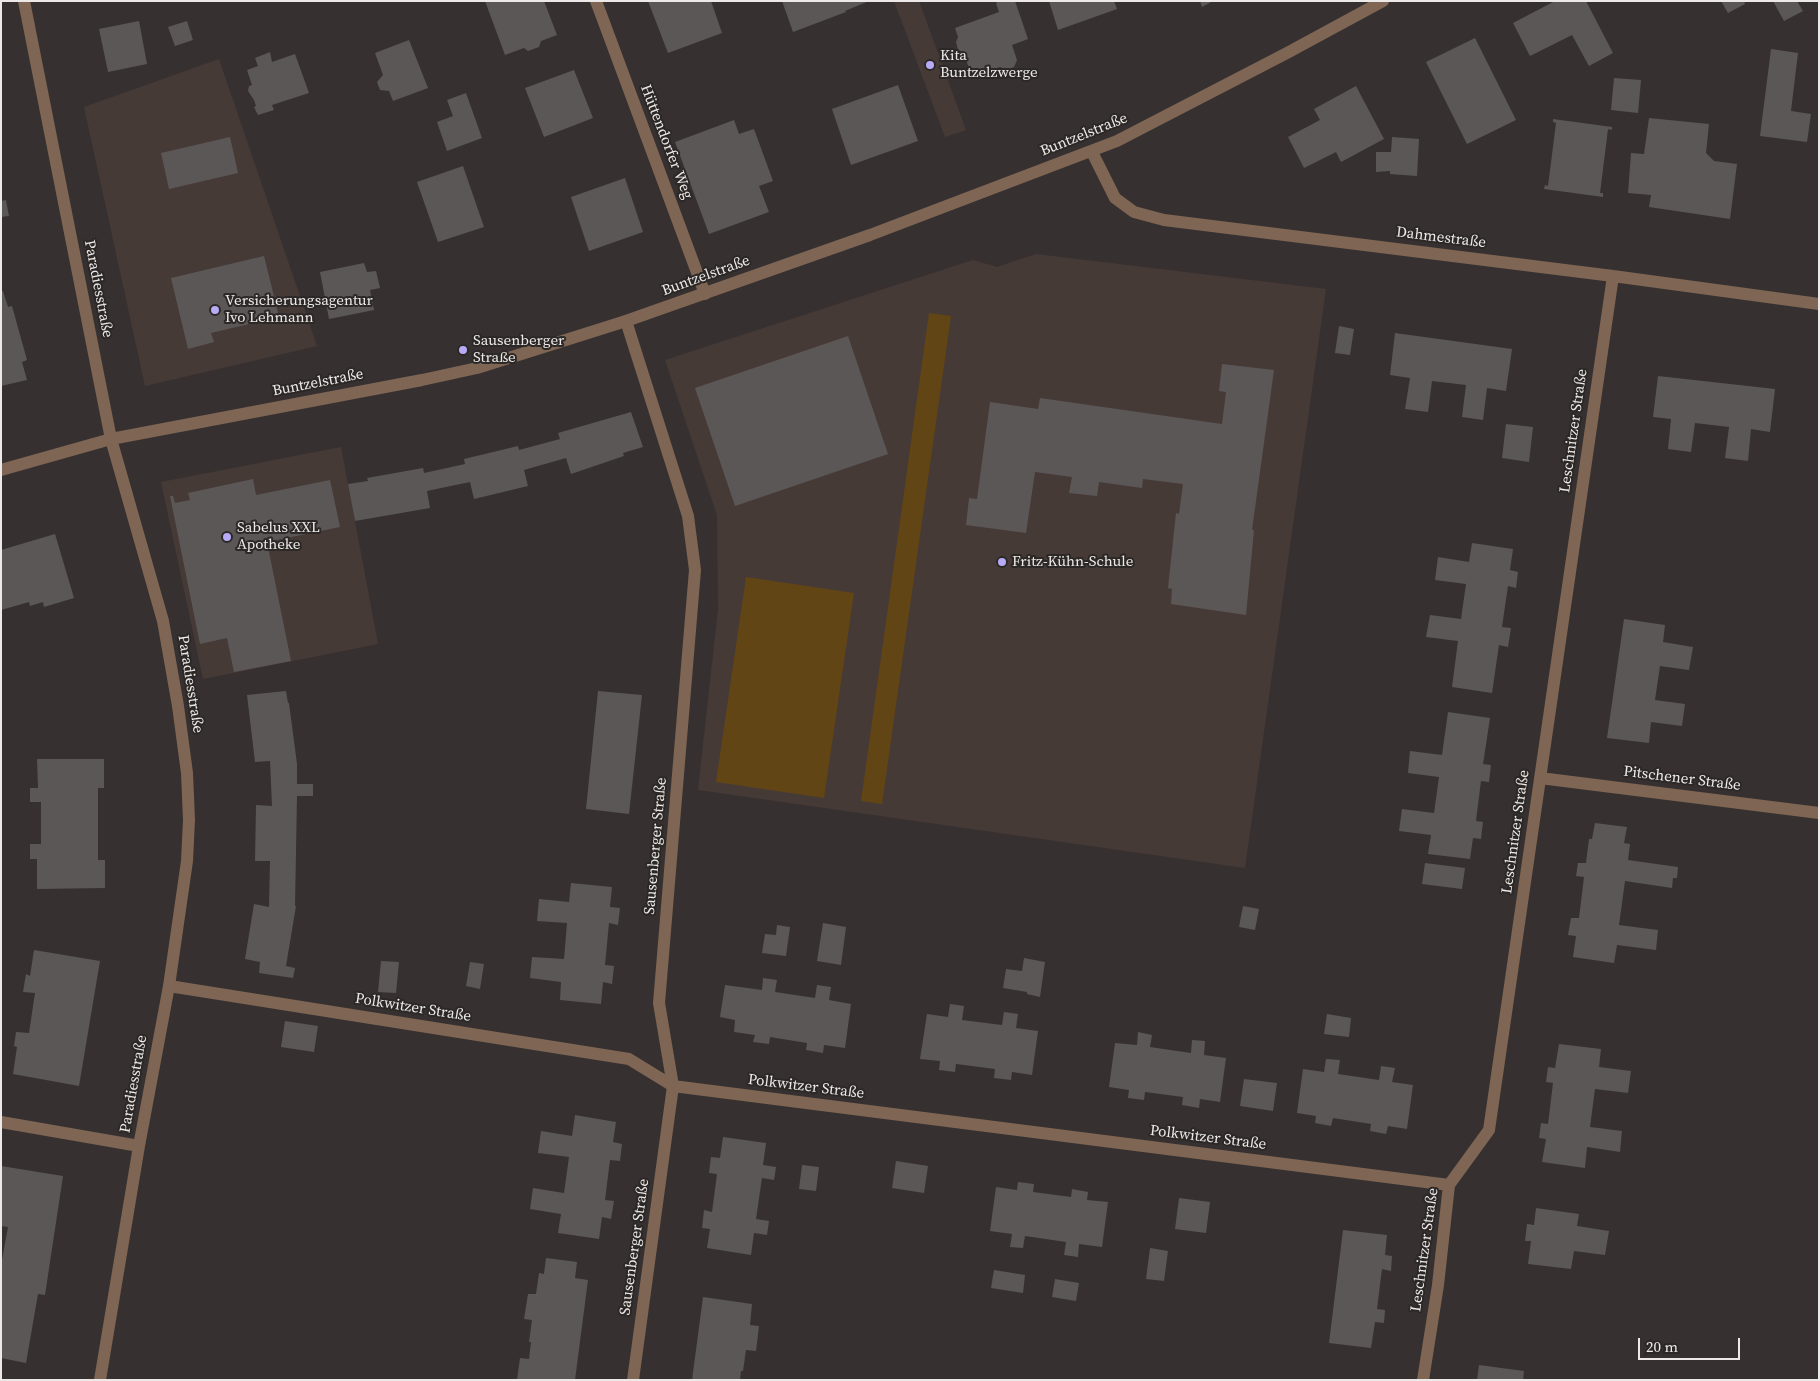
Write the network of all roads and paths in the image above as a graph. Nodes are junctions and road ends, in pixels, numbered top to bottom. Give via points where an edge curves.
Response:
1 (24, 1) edge
2 (596, 1) edge
3 (1383, 1) edge
4 (1092, 152) junction
5 (1613, 276) junction
6 (705, 294) junction
7 (1819, 304) edge
8 (626, 321) junction
9 (111, 439) junction
10 (1, 470) edge
11 (1540, 778) junction
12 (1819, 813) edge
13 (168, 986) junction
14 (673, 1086) junction
15 (1, 1122) edge
16 (139, 1146) junction
17 (1449, 1185) junction
18 (100, 1380) edge
19 (633, 1380) edge
20 (1424, 1380) edge

1 - 9 street, Paradiesstraße
2 - 6 street, Hüttendorfer Weg
3 - 4 street, Buntzelstraße
4 - 5 street, Dahmestraße via 1115,198 1134,212 1164,220
4 - 6 street, Buntzelstraße
5 - 7 street, Dahmestraße
5 - 11 street, Leschnitzer Straße
6 - 8 street, Buntzelstraße
8 - 9 street, Buntzelstraße via 510,358 440,376
8 - 14 street, Sausenberger Straße via 688,516 695,570 658,1003
9 - 10 street, Buntzelstraße
9 - 13 street, Paradiesstraße via 163,621 187,773 187,861
11 - 12 street, Pitschener Straße
11 - 17 street, Leschnitzer Straße via 1489,1130
13 - 14 street, Polkwitzer Straße via 629,1059
13 - 16 street, Paradiesstraße
14 - 17 street, Polkwitzer Straße
14 - 19 street, Sausenberger Straße
15 - 16 street
16 - 18 street, Paradiesstraße
17 - 20 street, Leschnitzer Straße

